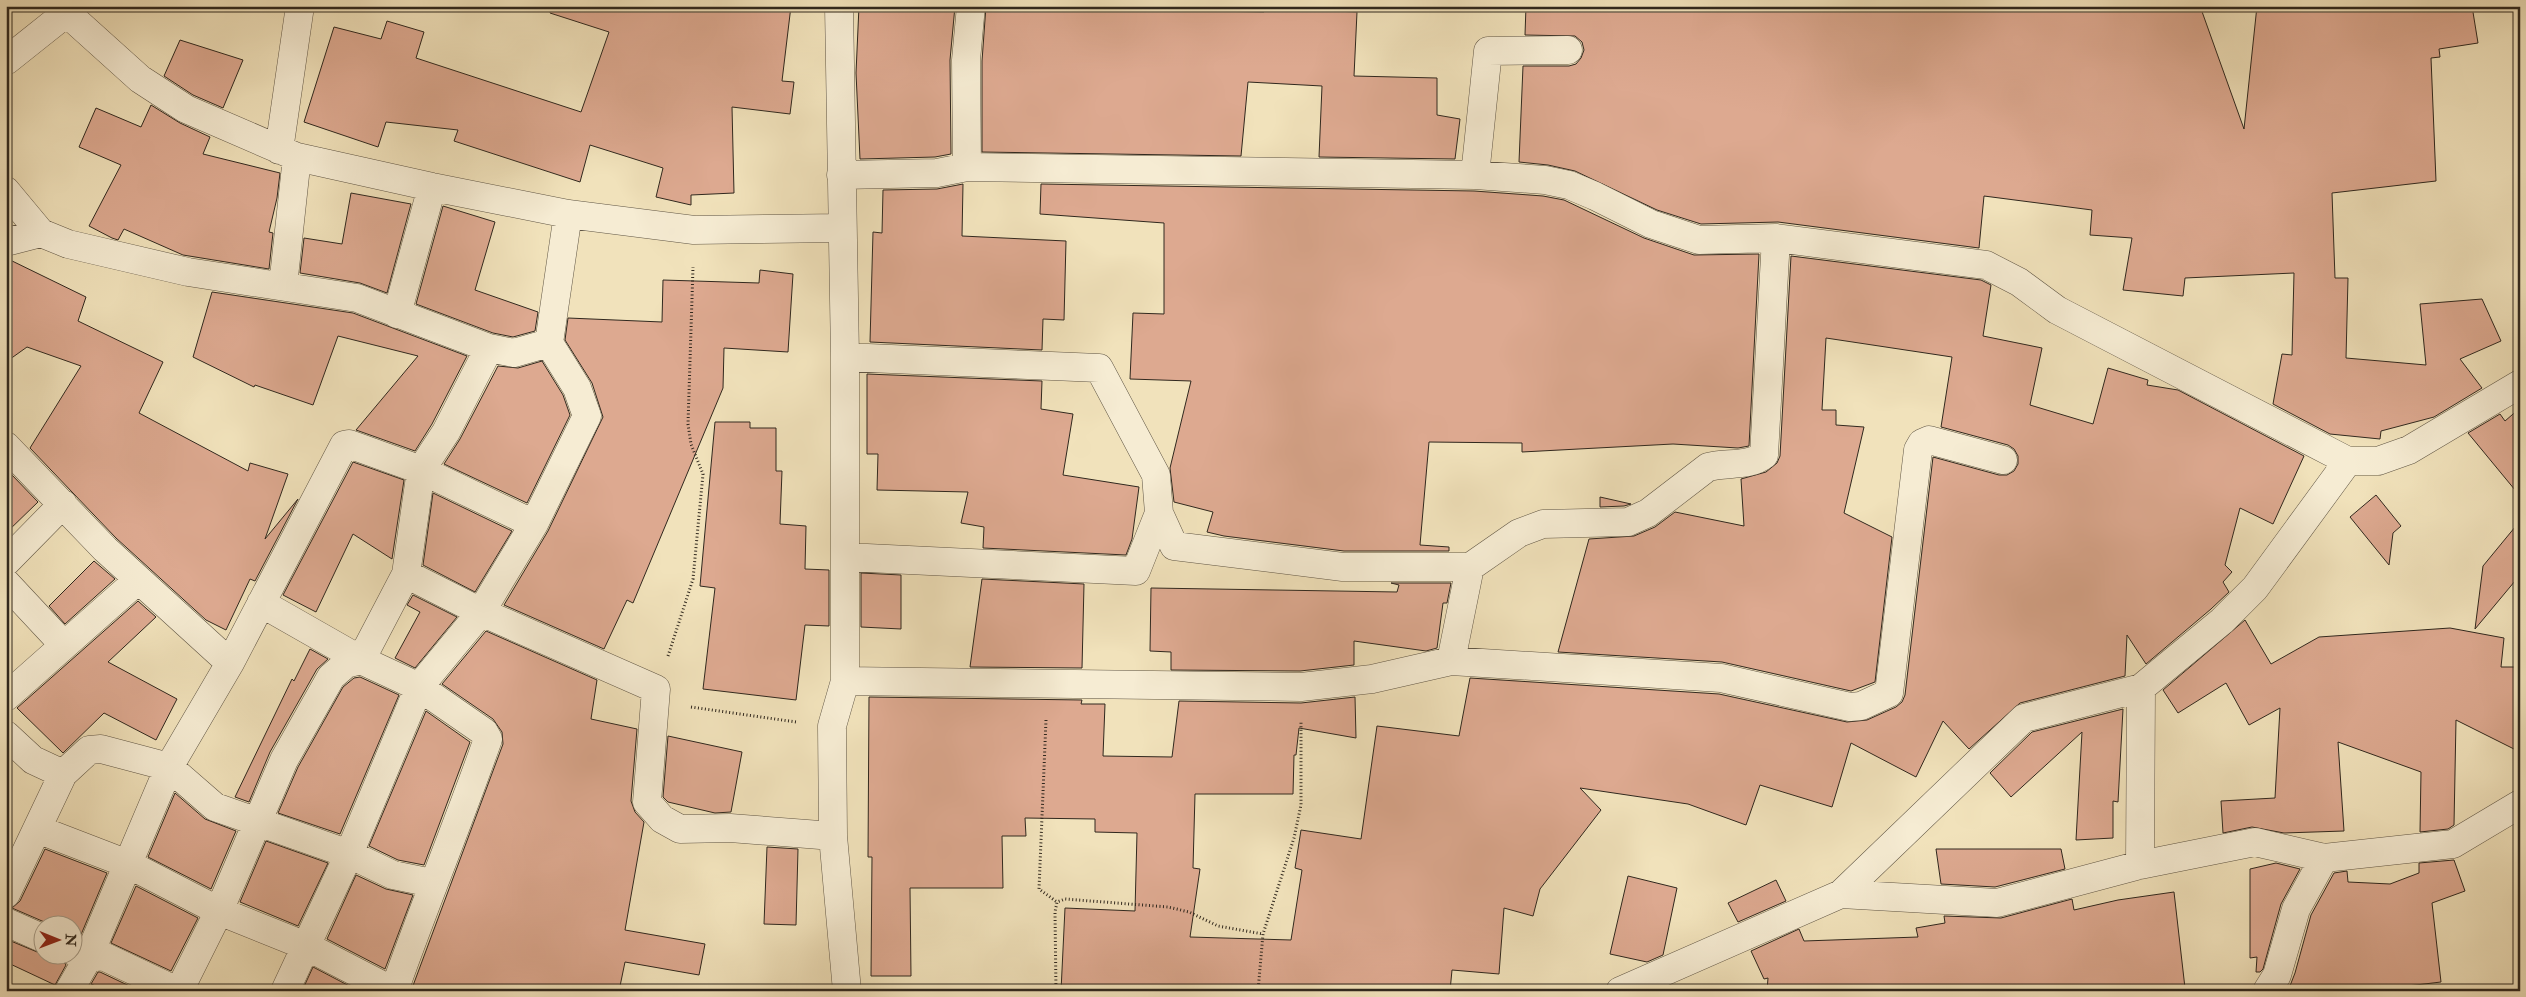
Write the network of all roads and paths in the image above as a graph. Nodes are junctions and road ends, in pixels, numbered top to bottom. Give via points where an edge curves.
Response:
1 (300, 6) edge
2 (839, 6) edge
3 (972, 6) edge
4 (62, 10) edge
5 (1568, 50) dead end
6 (6, 61) edge
7 (288, 154) junction
8 (967, 167) junction
9 (1476, 175) junction
10 (841, 176) junction
11 (432, 187) junction
12 (6, 191) edge
13 (568, 214) junction
14 (841, 228) junction
15 (694, 230) junction
16 (41, 233) junction
17 (1776, 238) junction
18 (6, 242) edge
19 (283, 286) junction
20 (397, 314) junction
21 (550, 342) junction
22 (489, 348) junction
23 (845, 357) junction
24 (2520, 384) edge
25 (6, 446) edge
26 (2003, 460) dead end
27 (2348, 461) junction
28 (421, 470) junction
29 (63, 504) junction
30 (1159, 513) junction
31 (534, 524) junction
32 (846, 556) junction
33 (6, 562) edge
34 (1470, 568) junction
35 (406, 574) junction
36 (138, 580) junction
37 (6, 583) edge
38 (261, 604) junction
39 (481, 612) junction
40 (63, 644) junction
41 (361, 660) junction
42 (1451, 661) junction
43 (230, 663) junction
44 (845, 681) junction
45 (1059, 684) junction
46 (419, 687) junction
47 (1301, 687) junction
48 (2142, 688) junction
49 (655, 696) junction
50 (6, 697) edge
51 (832, 726) junction
52 (6, 735) edge
53 (169, 767) junction
54 (62, 774) junction
55 (2520, 804) edge
56 (256, 820) junction
57 (37, 829) junction
58 (833, 836) junction
59 (349, 854) junction
60 (2324, 858) junction
61 (128, 864) junction
62 (2140, 865) junction
63 (432, 883) junction
64 (6, 894) edge
65 (1841, 894) junction
66 (1057, 902) junction
67 (218, 911) junction
68 (6, 922) edge
69 (32, 934) edge
70 (1263, 934) junction
71 (306, 946) junction
72 (82, 951) edge
73 (82, 955) edge
74 (77, 964) edge
75 (69, 991) edge
76 (178, 991) edge
77 (285, 991) edge
78 (394, 991) edge
79 (847, 991) edge
80 (1056, 991) edge
81 (1258, 991) edge
82 (1620, 991) edge
83 (2267, 991) edge

1 - 7 street
2 - 10 street
3 - 8 street via 966,60
4 - 6 street
4 - 7 street via 140,79 186,109
5 - 9 street via 1488,51
7 - 11 street
7 - 19 street
8 - 9 street
8 - 10 street via 936,173
9 - 17 street via 1546,180 1569,185 1650,224 1699,240
10 - 14 street
11 - 13 street
11 - 20 street
12 - 16 street
13 - 15 street
13 - 21 street
14 - 15 street
14 - 23 street
15 - 49 path via 688,424 691,444 703,474 693,579
16 - 18 street
16 - 19 street via 68,244 188,272
17 - 27 street via 1986,265 2019,282 2057,310
17 - 34 street via 1764,456 1756,462 1708,467 1648,513 1628,522 1543,524 1531,528
19 - 20 street via 358,298
20 - 22 street
21 - 22 street via 514,353
21 - 31 street via 577,388 587,416
22 - 28 street via 446,432
23 - 30 street via 1099,368 1156,475
23 - 32 street
24 - 27 street via 2409,450 2378,460
25 - 29 street
26 - 42 street via 1929,440 1922,443 1918,450 1889,693 1862,706 1850,707 1721,678
27 - 48 street via 2255,588 2222,622
28 - 31 street
28 - 35 street
28 - 38 street via 349,444 344,446
29 - 33 street
29 - 36 street
30 - 32 street via 1136,571
30 - 34 street via 1174,546 1343,567
31 - 39 street
32 - 44 street
34 - 42 street
35 - 39 street
35 - 41 street
36 - 40 street
36 - 43 street
37 - 40 street
38 - 41 street
38 - 43 street
39 - 46 street
39 - 49 street
40 - 50 street
41 - 46 street
41 - 56 street via 346,664 330,677 284,760
42 - 47 street via 1372,679
43 - 53 street
44 - 45 street
44 - 51 street
45 - 47 street
45 - 66 path via 1058,694 1047,699 1038,877 1039,889
46 - 59 street
46 - 63 street via 484,732 488,739
47 - 70 path via 1301,805 1294,838
48 - 62 street
48 - 65 street via 2024,718
49 - 51 path
49 - 58 street via 647,802 662,819 680,829 730,828
51 - 58 street
52 - 54 street via 33,760
53 - 54 street via 101,749 89,750
53 - 56 street via 215,807
53 - 61 street
54 - 57 street
55 - 60 street via 2453,844
56 - 59 street
56 - 67 street
57 - 61 street
57 - 64 street
58 - 79 street
59 - 63 street via 393,875
59 - 71 street
60 - 62 street via 2255,842
60 - 83 street via 2296,909 2277,974
61 - 67 street
61 - 72 street
62 - 65 street via 1997,903
63 - 78 street
65 - 82 street
66 - 70 path via 1065,899 1168,907 1218,926
66 - 80 path
67 - 71 street
67 - 76 street
68 - 69 street
70 - 81 path
71 - 77 street
71 - 78 street
73 - 76 street via 103,956
74 - 75 street

